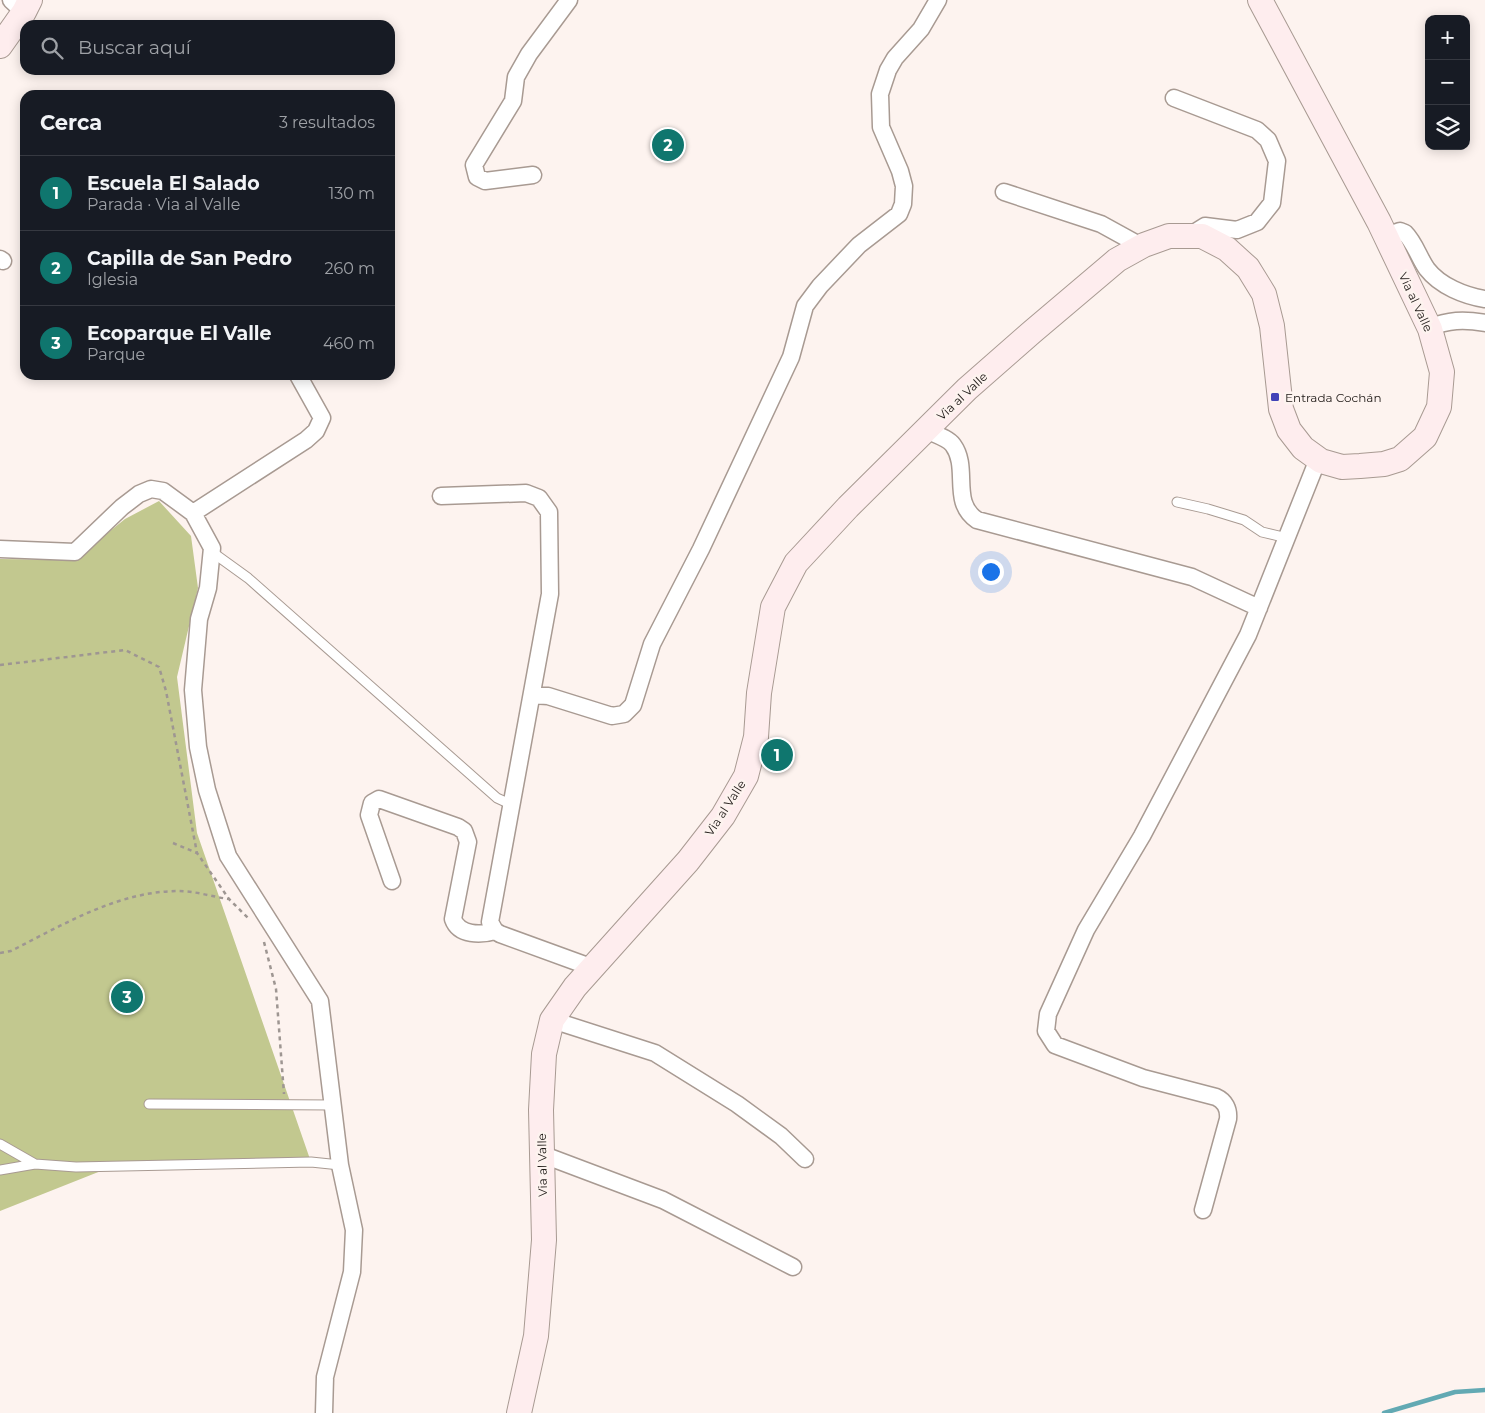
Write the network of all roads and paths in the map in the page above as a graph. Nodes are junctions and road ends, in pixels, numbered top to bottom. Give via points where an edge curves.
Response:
1 (568, 0) edge
2 (938, 0) edge
3 (1260, 0) edge
4 (22, 4) edge
5 (0, 46) edge
6 (1174, 98) dead end
7 (533, 175) dead end
8 (1004, 192) dead end
9 (1189, 236) junction
10 (1386, 236) junction
11 (1141, 246) junction
12 (1485, 299) edge
13 (1485, 323) edge
14 (1428, 328) junction
15 (301, 380) edge
16 (926, 430) junction
17 (1318, 459) junction
18 (441, 496) dead end
19 (1177, 502) dead end
20 (192, 514) junction
21 (1286, 538) junction
22 (0, 549) edge
23 (212, 552) junction
24 (1259, 608) junction
25 (0, 665) edge
26 (532, 695) junction
27 (510, 804) junction
28 (173, 844) dead end
29 (198, 853) junction
30 (392, 880) dead end
31 (229, 899) junction
32 (253, 923) dead end
33 (495, 931) junction
34 (262, 936) dead end
35 (0, 953) edge
36 (590, 970) junction
37 (552, 1020) junction
38 (149, 1104) dead end
39 (284, 1105) junction
40 (332, 1105) junction
41 (0, 1144) edge
42 (541, 1154) junction
43 (805, 1159) dead end
44 (35, 1164) junction
45 (340, 1165) junction
46 (0, 1170) edge
47 (1203, 1210) dead end
48 (793, 1267) dead end
49 (324, 1413) edge
50 (519, 1413) edge

1 - 7 street via 529,54 516,77 513,101 474,165 477,177 485,181
2 - 26 street via 921,29 895,58 880,94 881,127 903,178 904,194 899,214 859,244 805,306 791,357 701,549 652,644 632,705 624,714 612,716 548,696
3 - 10 main road, Via al Valle
4 - 5 main road
6 - 9 street via 1257,130 1268,140 1277,161 1272,203 1257,222 1238,230 1205,226
8 - 11 street via 1101,224
9 - 11 main road, Via al Valle via 1169,236
9 - 17 main road, Via al Valle via 1202,236 1227,249 1248,268 1264,294 1272,326 1281,409 1289,430 1303,448
10 - 12 street via 1400,231 1405,233 1428,270 1438,279 1458,292
10 - 14 main road, Via al Valle
11 - 16 main road, Via al Valle via 1118,260 1032,332
13 - 14 street via 1449,320
14 - 17 main road, Via al Valle via 1442,372 1439,407 1425,437 1400,459 1384,464 1342,467
15 - 20 street via 322,418 316,431
16 - 24 street via 952,444 959,458 962,502 969,515 977,520 1192,577
16 - 36 main road, Via al Valle via 796,564 773,607 759,693 756,737 746,776 723,816 688,861
17 - 21 street
18 - 26 street via 526,492 539,498 549,512 550,594
19 - 21 lane via 1244,520 1262,532
20 - 22 street via 163,491 151,489 122,507 75,552
20 - 23 street
21 - 24 street
23 - 27 lane via 248,578 498,798
23 - 40 street via 208,588 199,619 193,690 198,747 207,790 228,856 320,1001
24 - 47 street via 1248,635 1142,836 1086,930 1045,1025 1048,1037 1060,1047 1143,1078 1216,1097 1223,1102 1228,1109 1228,1119
25 - 29 path via 125,650 159,666
26 - 27 street
27 - 33 street via 490,917
28 - 29 path
29 - 31 path
30 - 33 street via 369,815 370,807 379,799 464,831 468,842 453,919 456,926 480,935
31 - 32 path
31 - 35 path via 180,891 135,897 105,905 11,951
33 - 36 street via 585,965
34 - 39 path via 276,988
36 - 37 main road, Via al Valle
37 - 42 main road, Via al Valle via 544,1054
37 - 43 street via 656,1053 738,1104 781,1136
38 - 39 lane
39 - 40 lane
40 - 45 street
41 - 44 lane
42 - 48 street via 663,1200
42 - 50 main road, Via al Valle via 544,1240 536,1336
44 - 45 lane via 76,1167 310,1162
44 - 46 lane
45 - 49 street via 354,1230 352,1272 325,1377

